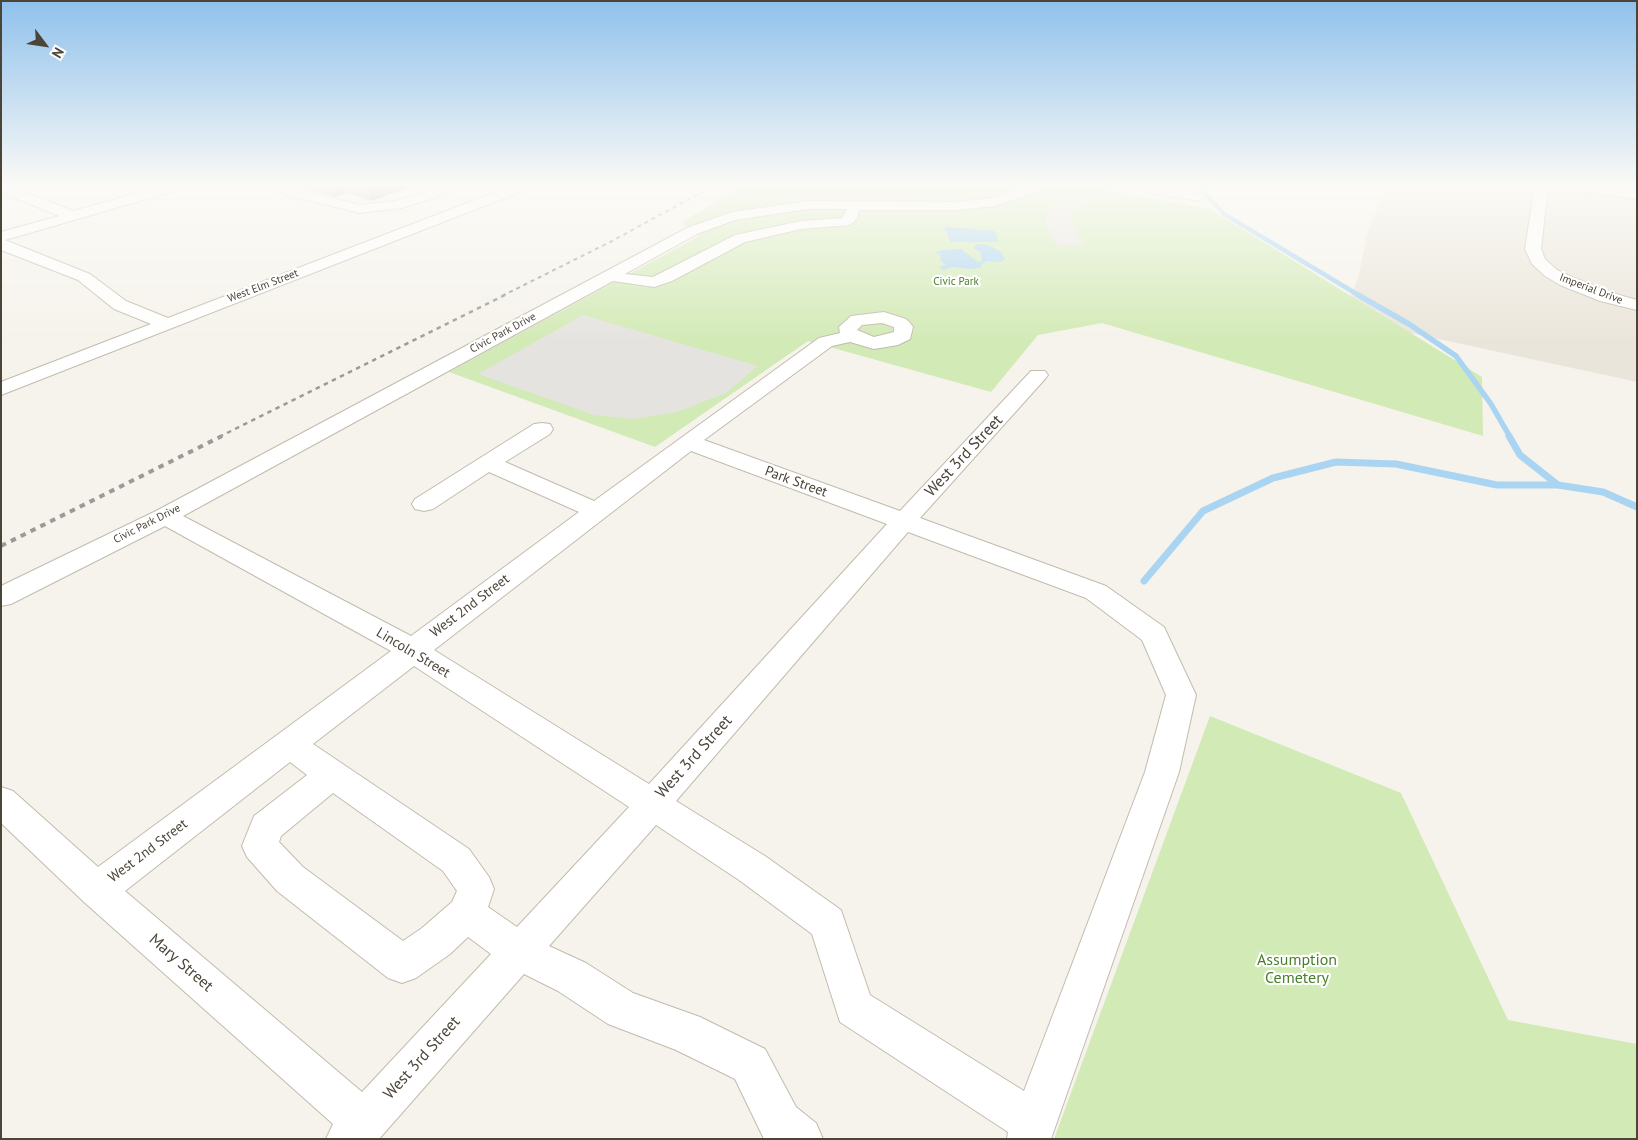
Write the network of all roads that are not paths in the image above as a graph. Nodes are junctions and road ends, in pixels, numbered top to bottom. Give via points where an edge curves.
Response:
1 (388, 238) edge
2 (679, 238) edge
3 (740, 238) edge
4 (1534, 238) edge
5 (1, 244) edge
6 (610, 275) junction
7 (1637, 305) edge
8 (167, 324) junction
9 (852, 336) dead end
10 (1038, 375) dead end
11 (1, 389) edge
12 (542, 429) dead end
13 (688, 442) junction
14 (488, 463) junction
15 (424, 504) dead end
16 (596, 511) junction
17 (165, 516) junction
18 (903, 522) junction
19 (1, 597) edge
20 (412, 650) junction
21 (288, 744) junction
22 (333, 776) junction
23 (1, 801) edge
24 (652, 805) junction
25 (97, 890) junction
26 (466, 914) junction
27 (519, 951) junction
28 (356, 1130) edge
29 (1031, 1131) edge
30 (800, 1139) edge

1 - 8 street, West Elm Street
2 - 6 street, Civic Park Drive
3 - 6 street via 654,282
4 - 7 street, Imperial Drive via 1533,249 1538,261 1551,273 1606,297
5 - 8 street via 84,277 120,304
6 - 17 street, Civic Park Drive
8 - 11 street, West Elm Street
9 - 13 street, West 2nd Street via 826,342
10 - 18 street, West 3rd Street
12 - 14 street
13 - 16 street, West 2nd Street
13 - 18 street, Park Street
14 - 15 street
14 - 16 street
16 - 20 street, West 2nd Street
17 - 19 street, Civic Park Drive
17 - 20 street, Lincoln Street
18 - 24 street, West 3rd Street
18 - 29 street, Park Street via 1096,592 1154,634 1181,695 1162,772
20 - 21 street, West 2nd Street
20 - 24 street, Lincoln Street
21 - 22 street
21 - 25 street, West 2nd Street
22 - 26 street via 456,860 476,889
22 - 26 street via 310,790 266,827 260,846 290,879 402,964 436,941
23 - 25 street, Mary Street
24 - 27 street, West 3rd Street
24 - 29 street, Lincoln Street via 752,868 828,923 854,1008
25 - 28 street, Mary Street
26 - 27 street
27 - 28 street, West 3rd Street
27 - 30 street via 572,977 622,1010 685,1032 750,1064 780,1124

